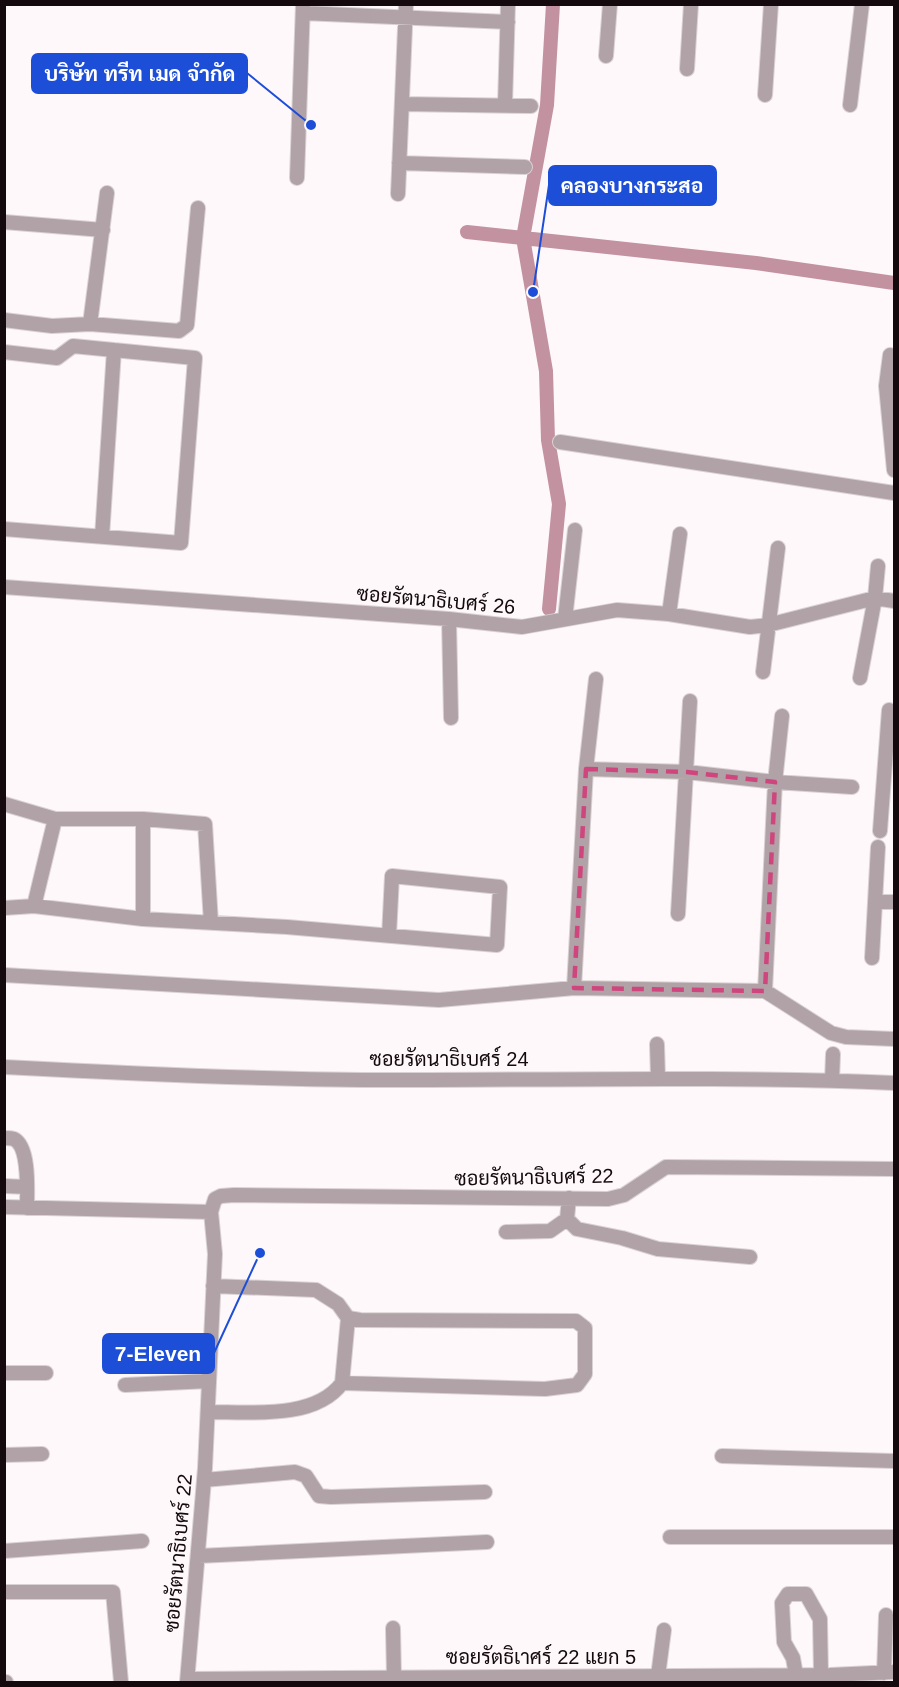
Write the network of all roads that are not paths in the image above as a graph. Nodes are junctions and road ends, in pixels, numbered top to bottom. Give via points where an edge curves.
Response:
1 (508, 4) edge
2 (610, 4) edge
3 (691, 4) edge
4 (771, 4) edge
5 (862, 4) edge
6 (303, 9) edge
7 (406, 11) edge
8 (508, 22) junction
9 (606, 56) dead end
10 (687, 69) dead end
11 (765, 95) dead end
12 (402, 104) junction
13 (506, 105) junction
14 (850, 105) dead end
15 (531, 106) dead end
16 (399, 163) junction
17 (525, 168) dead end
18 (297, 178) dead end
19 (107, 193) dead end
20 (398, 194) dead end
21 (198, 208) dead end
22 (4, 222) edge
23 (103, 230) junction
24 (4, 320) edge
25 (90, 324) junction
26 (114, 350) junction
27 (4, 352) edge
28 (890, 355) dead end
29 (560, 442) dead end
30 (894, 470) edge
31 (894, 493) edge
32 (4, 530) edge
33 (575, 530) dead end
34 (680, 534) dead end
35 (102, 537) junction
36 (778, 548) dead end
37 (878, 566) dead end
38 (4, 587) edge
39 (875, 598) junction
40 (894, 602) edge
41 (669, 614) junction
42 (449, 619) junction
43 (565, 619) junction
44 (768, 625) junction
45 (763, 672) dead end
46 (860, 678) dead end
47 (596, 679) dead end
48 (690, 702) dead end
49 (889, 710) dead end
50 (782, 716) dead end
51 (451, 718) dead end
52 (586, 769) junction
53 (687, 772) junction
54 (775, 782) junction
55 (852, 788) dead end
56 (889, 788) edge
57 (4, 804) edge
58 (55, 819) junction
59 (142, 819) junction
60 (880, 831) dead end
61 (878, 847) dead end
62 (875, 902) junction
63 (894, 902) edge
64 (34, 906) junction
65 (4, 908) edge
66 (678, 914) dead end
67 (143, 919) junction
68 (211, 923) junction
69 (389, 936) junction
70 (872, 958) dead end
71 (4, 975) edge
72 (574, 988) junction
73 (765, 991) junction
74 (894, 1039) edge
75 (657, 1044) dead end
76 (833, 1054) dead end
77 (4, 1067) edge
78 (658, 1078) junction
79 (832, 1082) junction
80 (894, 1083) edge
81 (4, 1138) edge
82 (894, 1169) edge
83 (4, 1186) edge
84 (27, 1187) junction
85 (569, 1198) junction
86 (4, 1207) edge
87 (27, 1208) junction
88 (211, 1212) junction
89 (567, 1219) junction
90 (506, 1232) dead end
91 (750, 1257) dead end
92 (213, 1286) junction
93 (348, 1318) junction
94 (4, 1373) edge
95 (46, 1373) dead end
96 (209, 1381) junction
97 (342, 1383) junction
98 (125, 1384) dead end
99 (208, 1412) junction
100 (42, 1454) dead end
101 (4, 1455) edge
102 (722, 1456) dead end
103 (894, 1461) edge
104 (204, 1479) junction
105 (486, 1492) dead end
106 (670, 1537) dead end
107 (894, 1537) edge
108 (142, 1540) dead end
109 (487, 1542) dead end
110 (4, 1551) edge
111 (198, 1556) junction
112 (4, 1592) edge
113 (886, 1615) dead end
114 (393, 1629) dead end
115 (664, 1630) dead end
116 (889, 1672) edge
117 (821, 1675) junction
118 (658, 1676) junction
119 (796, 1676) junction
120 (394, 1678) junction
121 (188, 1681) edge
122 (121, 1683) edge

1 - 8 street
2 - 9 street
3 - 10 street
4 - 11 street
5 - 14 street
6 - 7 street
6 - 18 street
7 - 8 street
7 - 12 street
8 - 13 street
12 - 13 street
12 - 16 street
13 - 15 street
16 - 17 street
16 - 20 street
19 - 23 street
21 - 25 street via 184,329
22 - 23 street
23 - 25 street
24 - 25 street via 52,326
26 - 27 street via 73,346 57,358
26 - 35 street
26 - 35 street via 195,358 181,543
28 - 30 street via 886,386
29 - 31 street
32 - 35 street
33 - 43 street
34 - 41 street
36 - 44 street
37 - 39 street
38 - 42 street, ซอยรัตนาธิเบศร์ 26
39 - 40 street, ซอยรัตนาธิเบศร์ 26
39 - 44 street, ซอยรัตนาธิเบศร์ 26
39 - 46 street
41 - 43 street, ซอยรัตนาธิเบศร์ 26 via 617,610
41 - 44 street, ซอยรัตนาธิเบศร์ 26 via 750,627
42 - 43 street, ซอยรัตนาธิเบศร์ 26 via 522,627
42 - 51 street
44 - 45 street
47 - 52 street
48 - 53 street
49 - 56 street
50 - 54 street
52 - 53 street
52 - 72 street
53 - 54 street
53 - 66 street
54 - 55 street
54 - 73 street
56 - 60 street
57 - 58 street
58 - 59 street
58 - 64 street
59 - 67 street
59 - 68 street via 205,824
61 - 62 street
62 - 63 street
62 - 70 street
64 - 65 street
64 - 67 street
67 - 68 street
68 - 69 street
69 - 69 street via 496,945 500,887 392,876
71 - 72 street via 439,1000
72 - 73 street
73 - 74 street via 831,1033
75 - 78 street
76 - 79 street
77 - 78 street, ซอยรัตนาธิเบศร์ 24 via 381,1080
78 - 79 street, ซอยรัตนาธิเบศร์ 24
79 - 80 street, ซอยรัตนาธิเบศร์ 24
81 - 84 street via 14,1139 21,1147
82 - 85 street, ซอยรัตนาธิเบศร์ 22 via 666,1167 617,1198
83 - 84 street
84 - 87 street
85 - 88 street, ซอยรัตนาธิเบศร์ 22 via 234,1195 215,1199
85 - 89 street
86 - 87 street
87 - 88 street
88 - 92 street, ซอยรัตนาธิเบศร์ 22
89 - 90 street via 550,1231
89 - 91 street via 577,1229 658,1250
92 - 93 street via 316,1290 338,1304
92 - 96 street, ซอยรัตนาธิเบศร์ 22
93 - 97 street
93 - 97 street via 576,1321 585,1328 585,1374 577,1385 545,1389
94 - 95 street
96 - 98 street
96 - 99 street, ซอยรัตนาธิเบศร์ 22
97 - 99 street via 334,1393 311,1405 282,1412
99 - 104 street, ซอยรัตนาธิเบศร์ 22
100 - 101 street
102 - 103 street
104 - 105 street via 296,1472 306,1476 319,1496 331,1497
104 - 111 street, ซอยรัตนาธิเบศร์ 22
106 - 107 street
108 - 110 street
109 - 111 street
111 - 121 street, ซอยรัตนาธิเบศร์ 22
112 - 122 street via 112,1592
113 - 116 street
114 - 120 street
115 - 118 street
116 - 117 street, ซอยรัตธิเาศร์ 22 แยก 5
117 - 119 street, ซอยรัตธิเาศร์ 22 แยก 5
117 - 119 street via 820,1619 806,1594 788,1594 782,1603 784,1642
118 - 119 street, ซอยรัตธิเาศร์ 22 แยก 5
118 - 120 street, ซอยรัตธิเาศร์ 22 แยก 5
120 - 121 street, ซอยรัตธิเาศร์ 22 แยก 5

